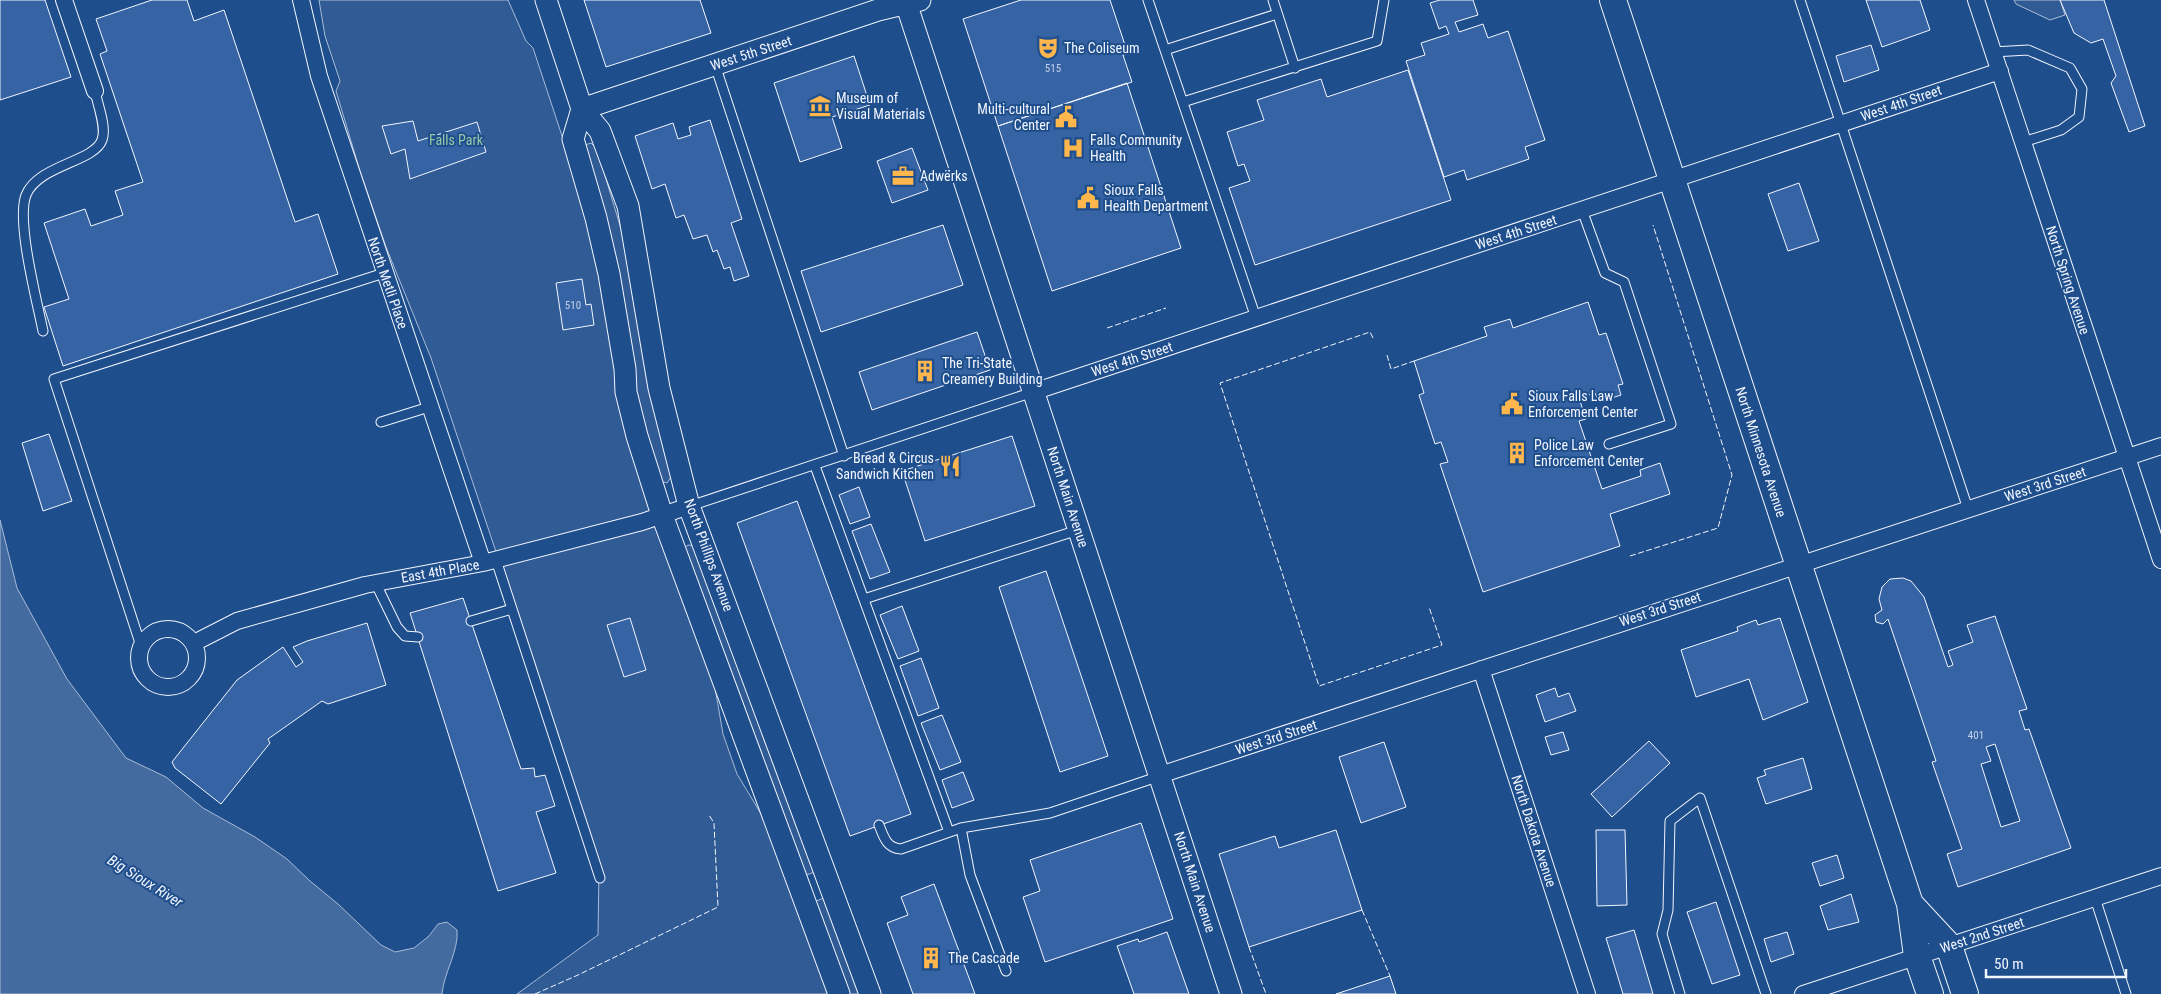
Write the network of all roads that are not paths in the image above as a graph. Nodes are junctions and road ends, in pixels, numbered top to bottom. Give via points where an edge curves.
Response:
1 (64, 0) edge
2 (301, 0) edge
3 (546, 0) edge
4 (1148, 0) edge
5 (1273, 0) edge
6 (1384, 0) edge
7 (1613, 0) edge
8 (1800, 0) edge
9 (1976, 0) edge
10 (911, 1) edge
11 (1277, 14) junction
12 (1165, 50) junction
13 (1993, 52) junction
14 (715, 65) junction
15 (1295, 68) junction
16 (2000, 70) junction
17 (95, 90) joint
18 (1183, 102) junction
19 (582, 109) junction
20 (1840, 124) junction
21 (2023, 142) junction
22 (1671, 180) junction
23 (1582, 210) junction
24 (384, 273) junction
25 (1256, 318) junction
26 (43, 331) dead end
27 (1033, 392) junction
28 (429, 407) junction
29 (381, 422) dead end
30 (1609, 444) dead end
31 (2161, 446) edge
32 (844, 456) junction
33 (2127, 457) junction
34 (815, 466) junction
35 (689, 506) junction
36 (1968, 509) junction
37 (662, 515) junction
38 (1079, 530) junction
39 (2161, 560) edge
40 (490, 562) junction
41 (1797, 564) junction
42 (375, 582) junction
43 (864, 600) junction
44 (512, 609) junction
45 (471, 622) dead end
46 (418, 637) dead end
47 (194, 643) junction
48 (141, 646) junction
49 (1482, 669) junction
50 (1160, 775) junction
51 (879, 825) dead end
52 (961, 828) junction
53 (949, 832) junction
54 (2161, 876) edge
55 (600, 878) dead end
56 (2095, 898) junction
57 (1910, 904) junction
58 (1949, 946) junction
59 (1917, 956) junction
60 (1006, 971) dead end
61 (839, 994) edge
62 (870, 994) edge
63 (1231, 994) edge
64 (1587, 994) edge
65 (1680, 994) edge
66 (1766, 994) edge
67 (1803, 994) edge
68 (1930, 994) edge
69 (1965, 994) edge
70 (2126, 994) edge

1 - 17 street
2 - 24 street, North Metli Place via 318,76
3 - 19 street, North Phillips Avenue
4 - 12 lane
5 - 11 lane
6 - 15 lane via 1377,41
7 - 22 main road, North Minnesota Avenue
8 - 20 lane
9 - 13 street, North Spring Avenue
10 - 14 street, West 5th Street
10 - 27 street, North Main Avenue
11 - 12 lane
11 - 15 lane
12 - 18 lane
13 - 16 street, North Spring Avenue
13 - 21 lane via 2028,50 2070,68 2082,89 2078,117 2061,130
14 - 19 street, West 5th Street
14 - 32 lane
15 - 18 lane
16 - 20 street, West 4th Street
16 - 21 street, North Spring Avenue
17 - 26 lane via 102,140 94,150 36,180 26,196 24,232
18 - 25 lane
19 - 35 street, North Phillips Avenue via 600,131 628,206 659,388
19 - 37 street via 573,140 609,274 626,392
20 - 22 street, West 4th Street
20 - 36 lane
21 - 33 street, North Spring Avenue
22 - 23 street, West 4th Street
22 - 41 main road, North Minnesota Avenue
23 - 25 street, West 4th Street
23 - 30 lane via 1605,273 1624,282 1671,424
24 - 28 street, North Metli Place
24 - 48 lane via 54,379
25 - 27 street, West 4th Street
27 - 32 lane
27 - 38 street, North Main Avenue
28 - 29 lane
28 - 40 street, North Metli Place
31 - 33 street, West 3rd Street
32 - 34 lane
33 - 36 street, West 3rd Street
33 - 39 street, North Spring Avenue
34 - 35 lane
34 - 43 lane
35 - 37 street, East 4th Place
35 - 62 street, North Phillips Avenue
36 - 41 street, West 3rd Street
37 - 40 street, East 4th Place
37 - 61 street
38 - 43 lane
38 - 50 street, North Main Avenue
40 - 42 street, East 4th Place
40 - 44 lane
41 - 49 street, West 3rd Street
41 - 57 main road, North Minnesota Avenue
42 - 46 lane via 397,627 405,636
42 - 47 street, East 4th Place via 236,621
43 - 53 lane
44 - 45 lane
44 - 55 lane
47 - 48 street via 180,631 163,629 154,632
47 - 48 street via 197,662 194,672 188,680 170,687 160,686 144,674 140,665
49 - 50 street, West 3rd Street
49 - 64 street, North Dakota Avenue
50 - 52 lane via 1050,813
50 - 63 street, North Main Avenue
51 - 53 lane via 886,842 893,848
52 - 53 lane
52 - 60 lane via 970,875
54 - 56 street, West 2nd Street
56 - 58 street, West 2nd Street
56 - 70 lane
57 - 58 main road, North Minnesota Avenue
57 - 59 main road, North Minnesota Avenue
58 - 59 street, West 2nd Street
58 - 69 main road, North Minnesota Avenue
59 - 67 street, West 2nd Street
59 - 68 main road, North Minnesota Avenue
65 - 66 lane via 1662,934 1668,910 1670,821 1700,798

